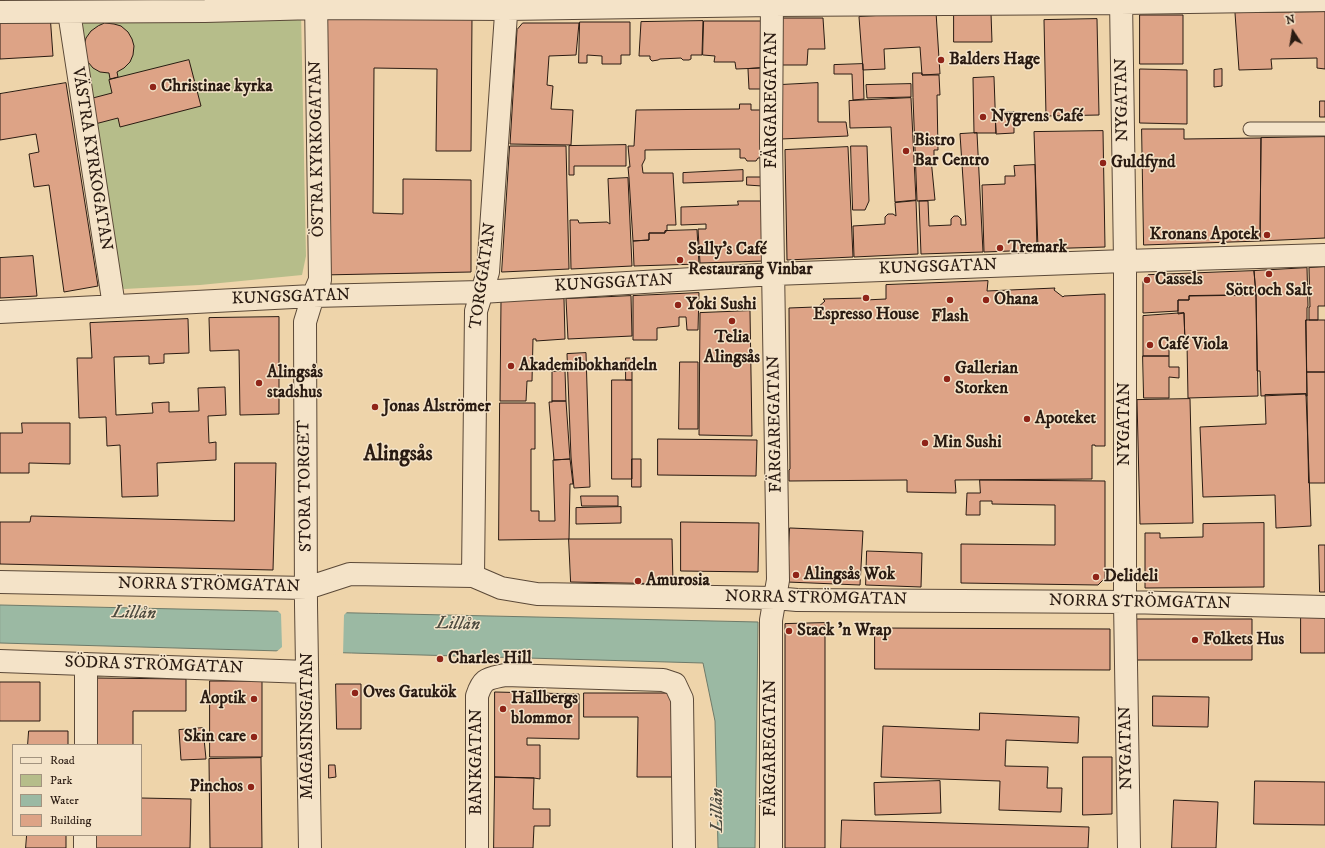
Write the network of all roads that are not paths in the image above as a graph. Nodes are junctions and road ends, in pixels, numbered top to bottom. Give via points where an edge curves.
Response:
1 (1325, 0) edge
2 (772, 2) edge
3 (1121, 2) edge
4 (316, 4) edge
5 (507, 5) edge
6 (9, 8) edge
7 (69, 12) junction
8 (1250, 129) dead end
9 (1325, 129) edge
10 (1325, 255) edge
11 (1125, 261) junction
12 (774, 274) junction
13 (482, 292) junction
14 (313, 296) junction
15 (114, 306) junction
16 (0, 312) edge
17 (473, 576) junction
18 (0, 582) edge
19 (307, 596) junction
20 (774, 598) junction
21 (1125, 602) junction
22 (1325, 607) edge
23 (0, 661) edge
24 (86, 664) junction
25 (308, 665) junction
26 (86, 744) edge
27 (86, 836) edge
28 (86, 848) edge
29 (310, 848) edge
30 (477, 848) edge
31 (684, 848) edge
32 (771, 848) edge
33 (1129, 848) edge

1 - 3 street
2 - 3 street
2 - 5 street
2 - 12 street, FÄRGAREGATAN via 771,141
3 - 11 street, NYGATAN
4 - 5 street
4 - 7 street via 205,11
4 - 14 street, ÖSTRA KYRKOGATAN via 320,280
5 - 13 street, TORGGATAN via 488,272
6 - 7 street
7 - 15 street, VÄSTRA KYRKOGATAN
8 - 9 lane
10 - 11 street, KUNGSGATAN
11 - 12 street, KUNGSGATAN
11 - 21 street, NYGATAN
12 - 13 street, KUNGSGATAN
12 - 20 street, FÄRGAREGATAN via 778,580
13 - 14 street, KUNGSGATAN
13 - 17 street, TORGGATAN via 476,311
14 - 15 street, KUNGSGATAN
14 - 19 street, STORA TORGET via 305,322
15 - 16 street, KUNGSGATAN
17 - 19 street, NORRA STRÖMGATAN via 350,574
17 - 20 street, NORRA STRÖMGATAN via 501,588 537,594
18 - 19 street, NORRA STRÖMGATAN
19 - 25 street, MAGASINSGATAN
20 - 21 street, NORRA STRÖMGATAN
20 - 32 street, FÄRGAREGATAN via 771,620
21 - 22 street, NORRA STRÖMGATAN
21 - 33 street, NYGATAN
23 - 24 street, SÖDRA STRÖMGATAN
24 - 25 street, SÖDRA STRÖMGATAN
24 - 26 street
25 - 29 street, MAGASINSGATAN
27 - 28 street
30 - 31 street, BANKGATAN via 476,696 480,686 487,679 505,675 663,680 675,684 682,699

